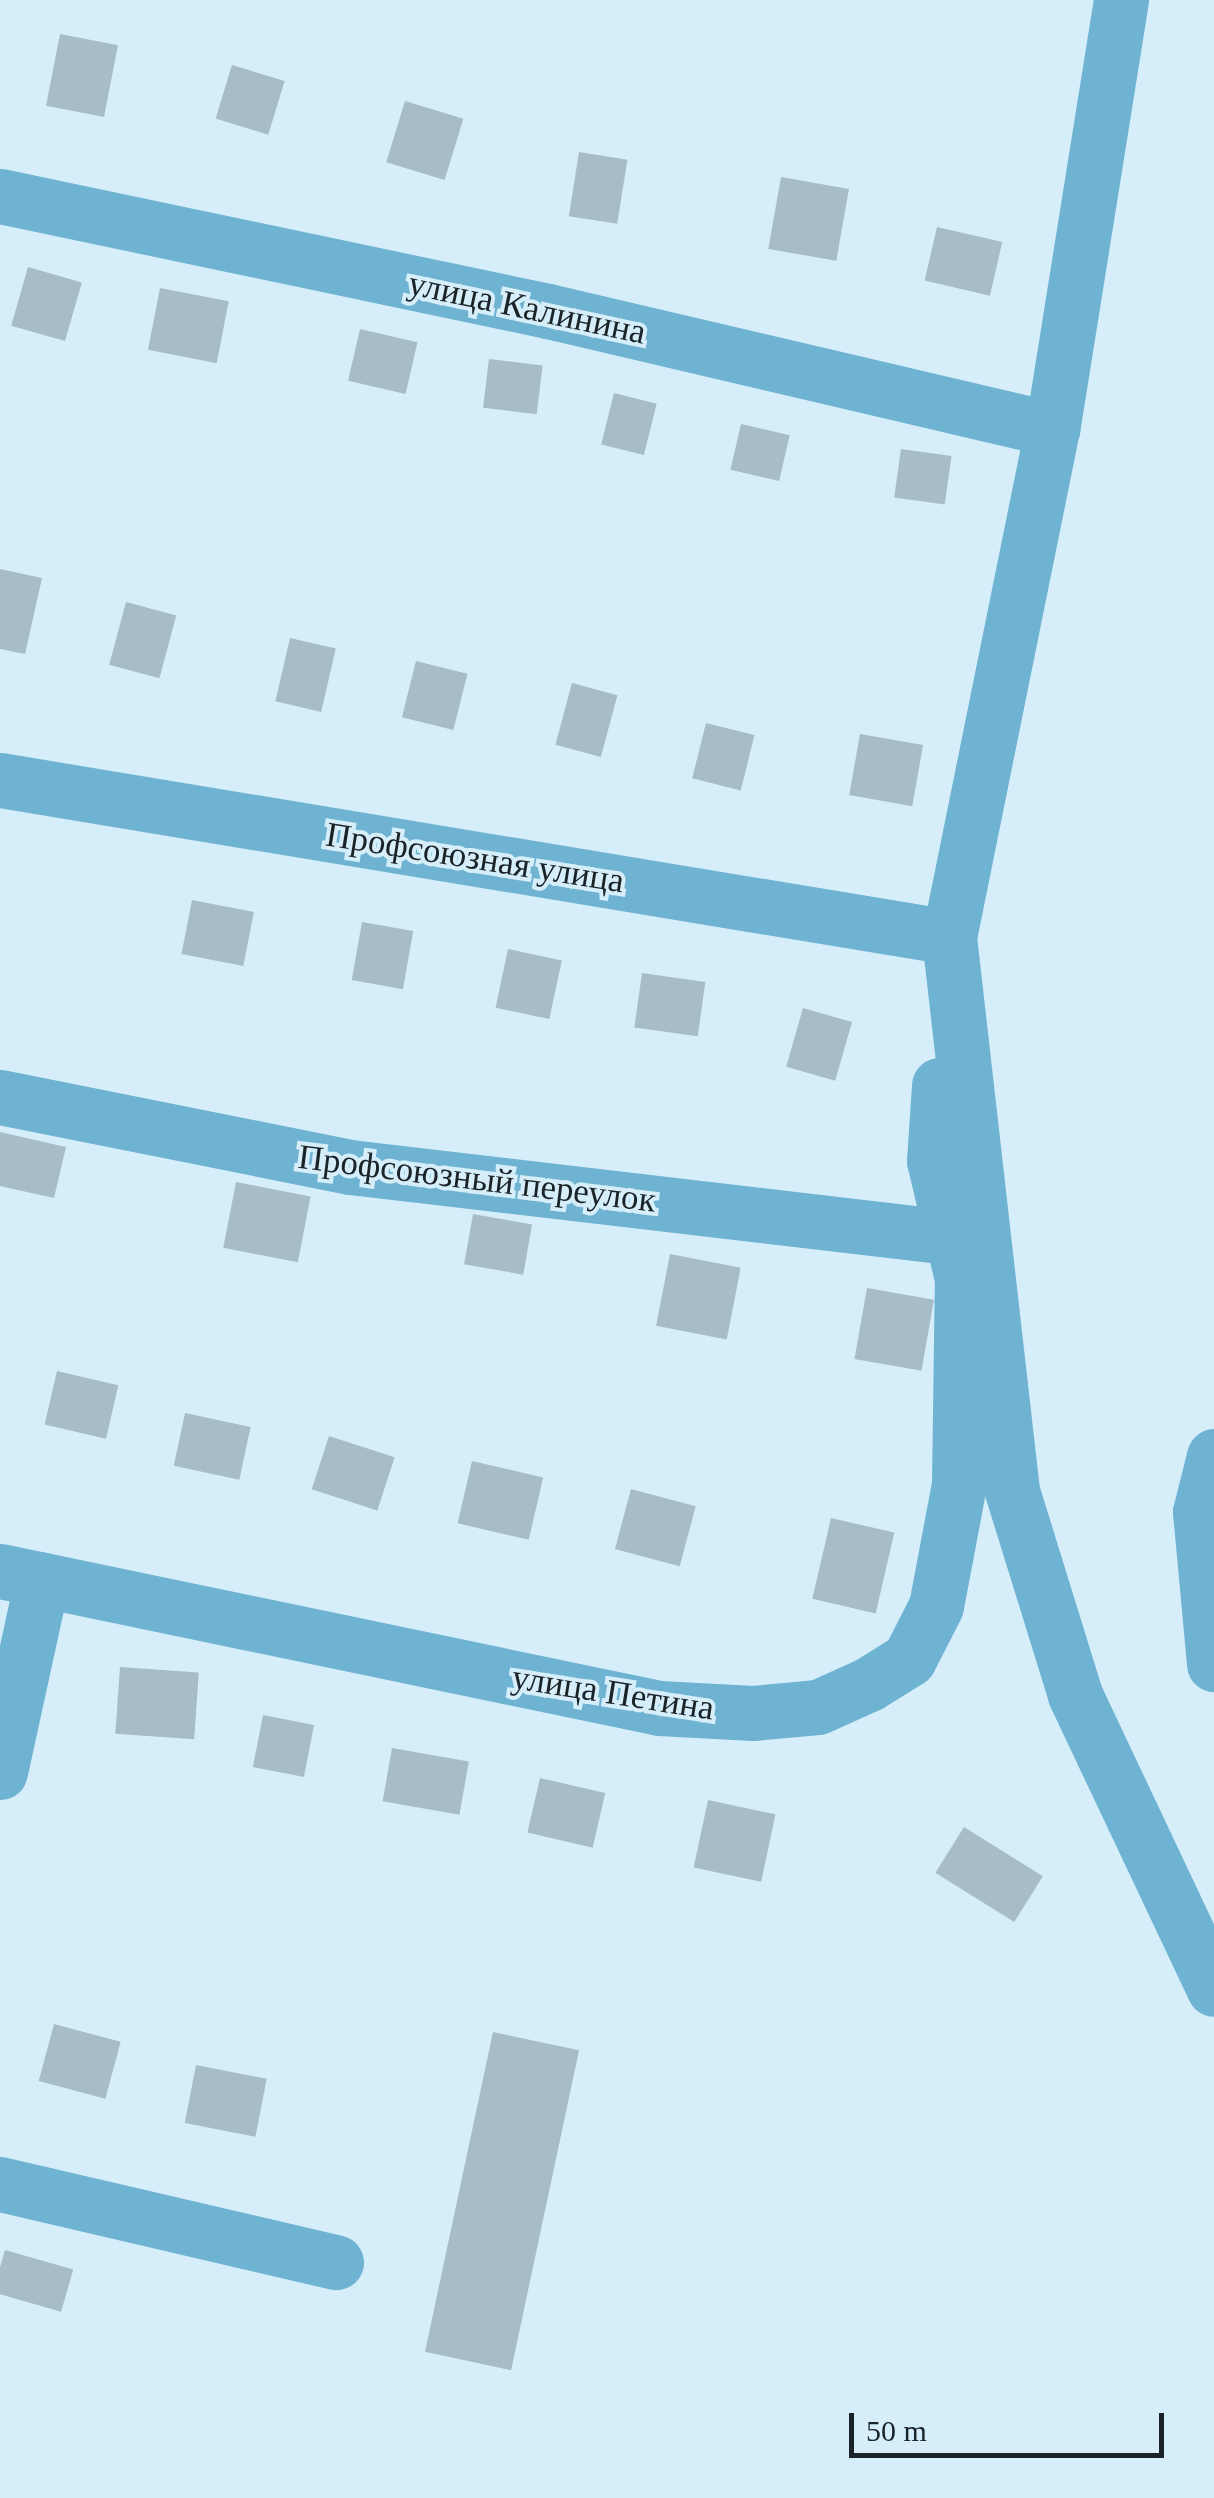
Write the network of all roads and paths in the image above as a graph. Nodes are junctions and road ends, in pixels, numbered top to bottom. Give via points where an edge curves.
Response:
1 (1121, 0) edge
2 (0, 196) edge
3 (1052, 429) junction
4 (0, 780) edge
5 (949, 937) junction
6 (0, 1096) edge
7 (957, 1238) junction
8 (1214, 1456) edge
9 (21, 1575) edge
10 (1214, 1664) edge
11 (0, 1772) edge
12 (1214, 1989) edge
13 (0, 2184) edge
14 (336, 2262) dead end

1 - 3 street
2 - 3 street, улица Калинина via 548,311
3 - 5 street
4 - 5 street, Профсоюзная улица
5 - 7 street, улица Петина via 934,1161
5 - 12 street via 1012,1491 1075,1695
6 - 7 street, Профсоюзный переулок via 350,1167
7 - 9 street, улица Петина via 959,1484 936,1606 909,1659 818,1707 754,1713 659,1708
8 - 10 street via 1200,1512
9 - 11 street
13 - 14 street

